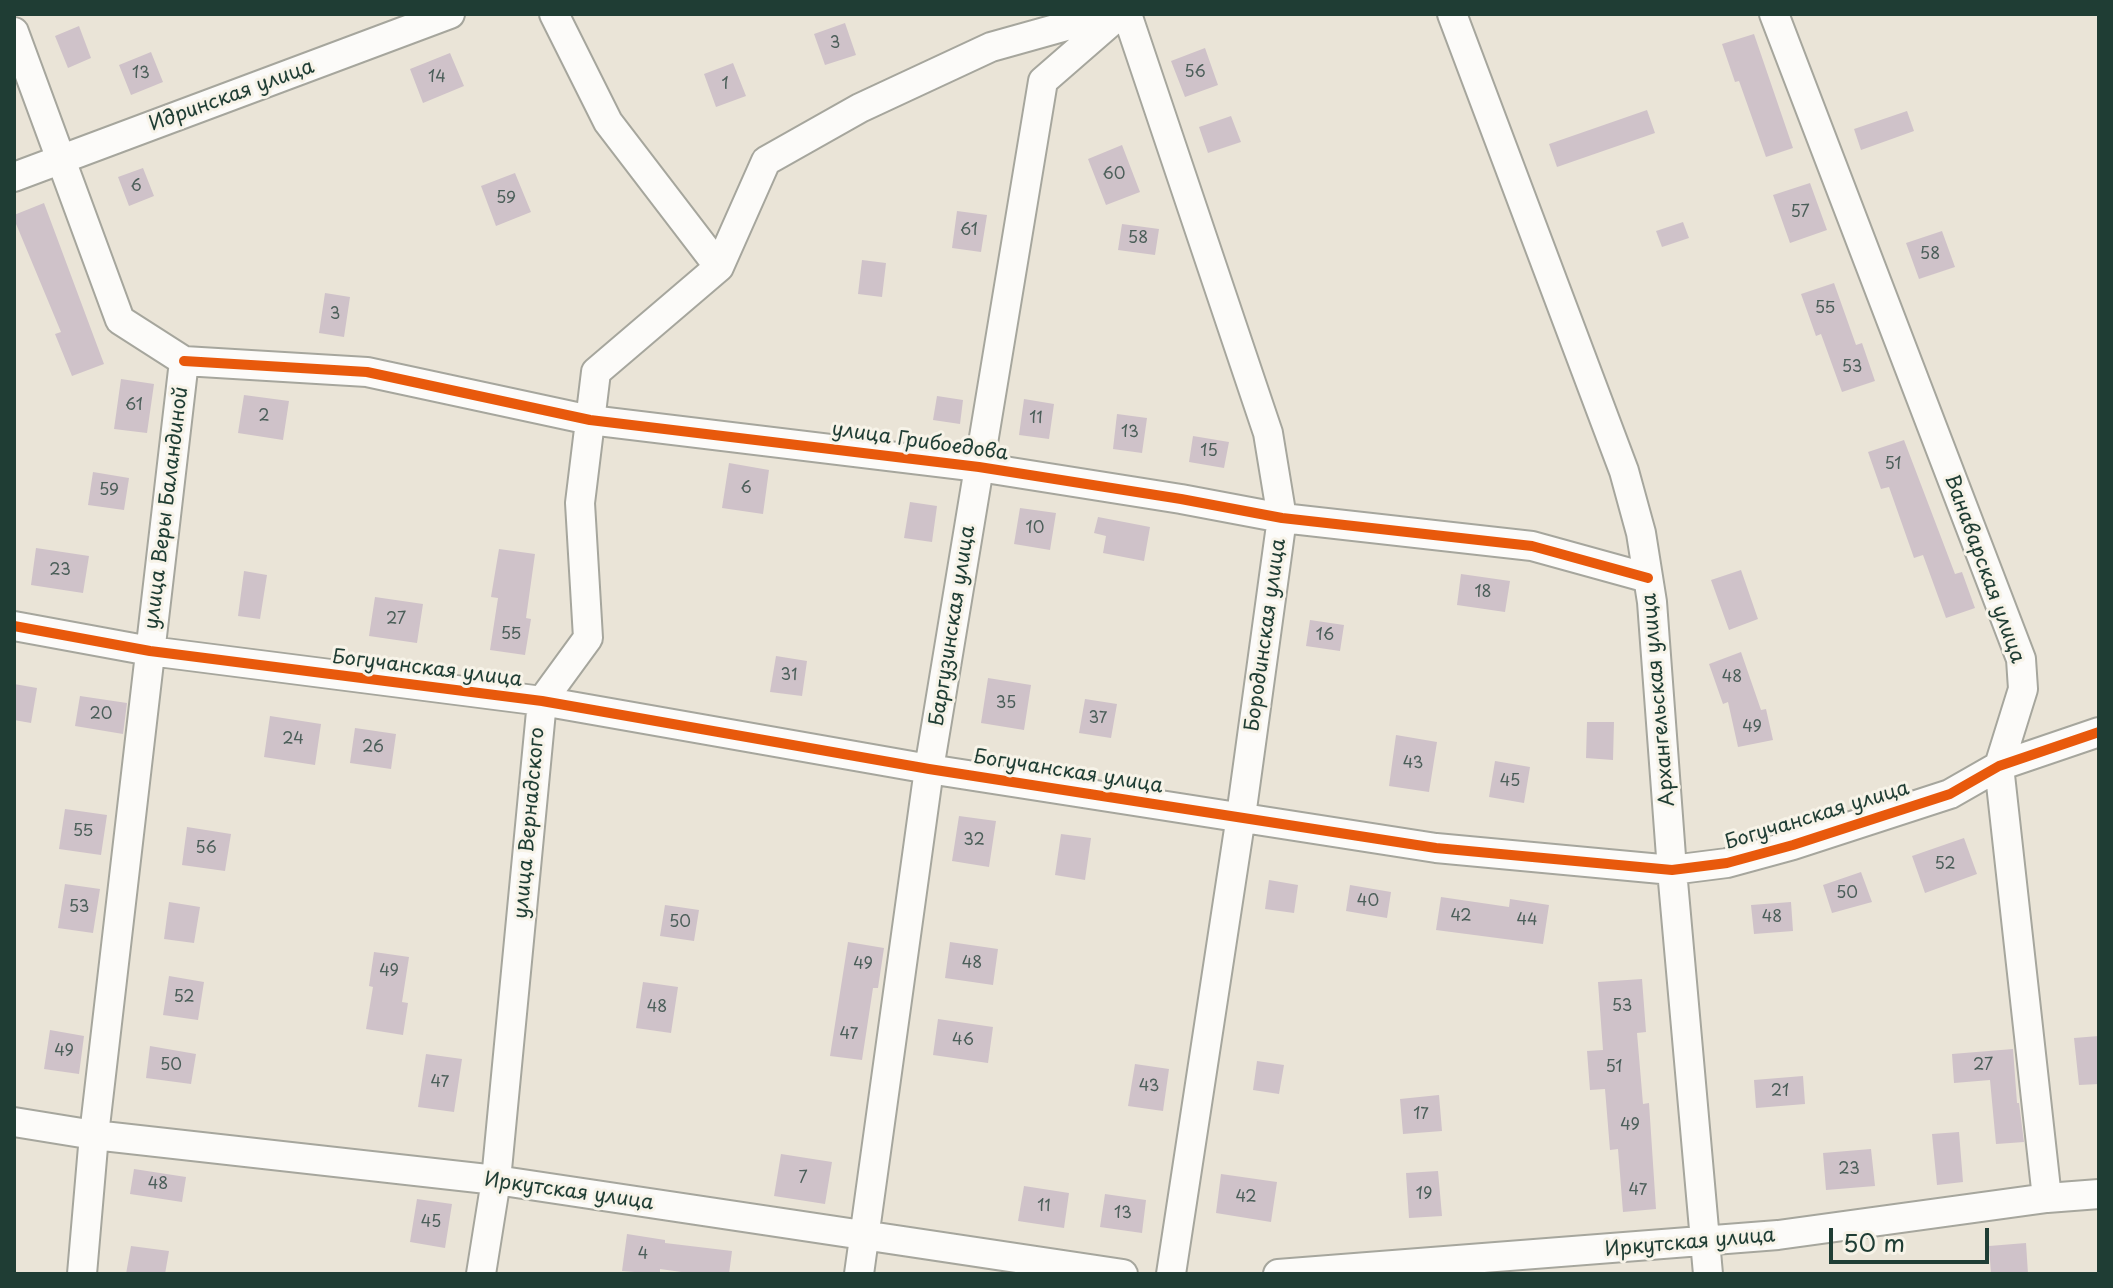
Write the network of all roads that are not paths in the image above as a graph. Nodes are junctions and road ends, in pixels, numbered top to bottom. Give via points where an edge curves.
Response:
1 (450, 14) edge
2 (554, 14) edge
3 (1109, 14) edge
4 (1120, 14) edge
5 (1127, 14) edge
6 (1452, 14) edge
7 (1774, 14) edge
8 (14, 32) edge
9 (60, 160) junction
10 (14, 177) edge
11 (719, 267) junction
12 (184, 361) junction
13 (590, 420) junction
14 (979, 467) junction
15 (1282, 518) junction
16 (1648, 578) junction
17 (14, 626) edge
18 (150, 651) junction
19 (542, 701) junction
20 (2099, 732) edge
21 (1999, 766) junction
22 (929, 769) junction
23 (1241, 816) junction
24 (1672, 870) junction
25 (14, 1122) edge
26 (94, 1135) junction
27 (496, 1180) junction
28 (2099, 1194) edge
29 (2047, 1198) junction
30 (864, 1236) junction
31 (1705, 1242) junction
32 (82, 1274) edge
33 (481, 1274) edge
34 (859, 1274) edge
35 (1123, 1274) edge
36 (1171, 1274) edge
37 (1278, 1274) edge
38 (1708, 1274) edge

1 - 9 street, Идринская улица
2 - 11 street via 608,122
3 - 11 street via 991,47 860,108 766,161
4 - 14 street, Баргузинская улица via 1043,81
5 - 15 street, Бородинская улица via 1268,433
6 - 16 street, Архангельская улица via 1624,471
7 - 21 street, Ванаварская улица via 2021,659 2023,689
8 - 9 street, улица Веры Баландиной
9 - 10 street, Идринская улица
9 - 12 street, улица Веры Баландиной via 120,320
11 - 13 street, улица Вернадского via 596,372
12 - 13 street, улица Грибоедова via 367,372
12 - 18 street, улица Веры Баландиной
13 - 14 street, улица Грибоедова
13 - 19 street, улица Вернадского via 580,503 588,638
14 - 15 street, улица Грибоедова
14 - 22 street, Баргузинская улица
15 - 16 street, улица Грибоедова via 1532,546
15 - 23 street, Бородинская улица
16 - 24 street, Архангельская улица
17 - 18 street, Богучанская улица
18 - 19 street, Богучанская улица
18 - 26 street, улица Веры Баландиной
19 - 22 street, Богучанская улица
19 - 27 street, улица Вернадского
20 - 21 street, Богучанская улица
21 - 24 street, Богучанская улица via 1950,794 1793,845 1727,863
21 - 29 street, Ванаварская улица
22 - 23 street, Богучанская улица
22 - 30 street, Баргузинская улица
23 - 24 street, Богучанская улица via 1436,848
23 - 36 street, Бородинская улица
24 - 31 street, Архангельская улица
25 - 26 street, Иркутская улица
26 - 27 street, Иркутская улица
26 - 32 street, улица Веры Баландиной
27 - 30 street, Иркутская улица
27 - 33 street, улица Вернадского
28 - 29 street, Иркутская улица
29 - 31 street, Иркутская улица
30 - 34 street, Баргузинская улица
30 - 35 street, Иркутская улица
31 - 37 street, Иркутская улица
31 - 38 street, Архангельская улица

